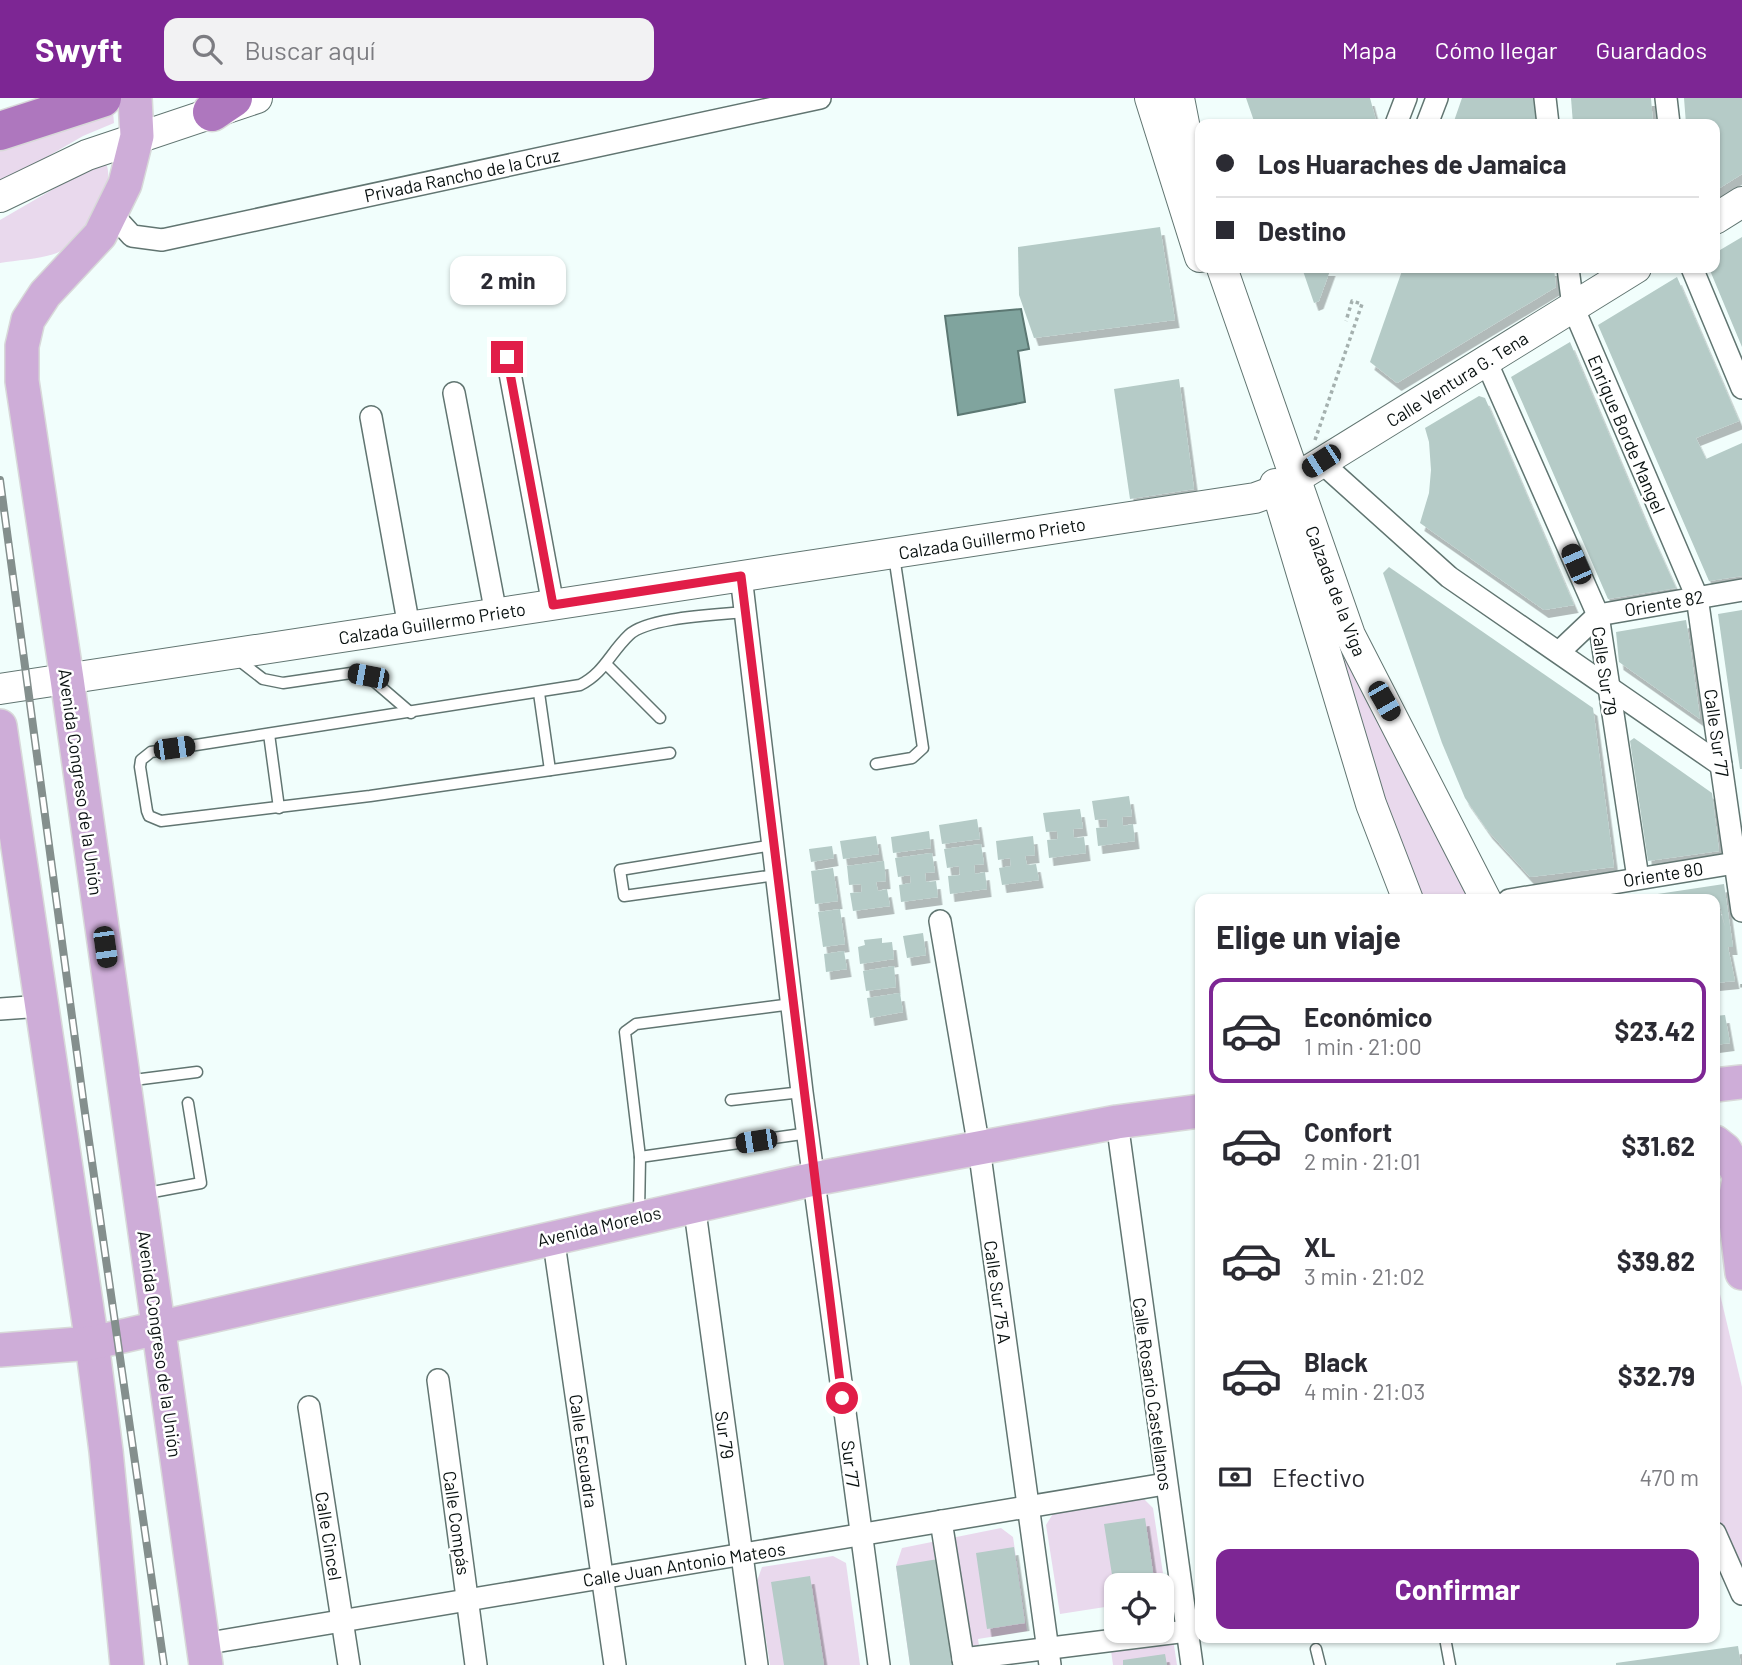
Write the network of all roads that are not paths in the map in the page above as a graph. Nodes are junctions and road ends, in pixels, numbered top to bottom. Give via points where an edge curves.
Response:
1 (102, 98) edge
2 (135, 98) edge
3 (257, 98) edge
4 (820, 98) edge
5 (1150, 98) edge
6 (1176, 98) edge
7 (1437, 98) edge
8 (1545, 98) edge
9 (1667, 98) edge
10 (223, 105) edge
11 (1429, 119) edge
12 (1547, 119) edge
13 (1669, 119) edge
14 (0, 131) edge
15 (137, 136) junction
16 (1170, 164) junction
17 (1195, 184) edge
18 (0, 197) edge
19 (1742, 202) edge
20 (113, 214) junction
21 (1720, 216) edge
22 (1195, 242) edge
23 (1206, 273) edge
24 (1223, 273) edge
25 (1569, 273) edge
26 (1628, 273) edge
27 (1694, 273) edge
28 (1573, 307) junction
29 (507, 357) dead end
30 (1486, 360) junction
31 (1742, 388) edge
32 (453, 393) dead end
33 (371, 417) dead end
34 (1321, 461) junction
35 (1285, 485) junction
36 (893, 553) junction
37 (741, 576) junction
38 (1304, 579) junction
39 (1742, 590) edge
40 (1697, 597) junction
41 (553, 605) junction
42 (745, 612) junction
43 (496, 614) junction
44 (1598, 615) junction
45 (409, 627) junction
46 (1559, 652) junction
47 (231, 654) junction
48 (607, 665) junction
49 (67, 679) junction
50 (1372, 680) junction
51 (1606, 685) junction
52 (0, 688) edge
53 (539, 693) junction
54 (411, 713) junction
55 (660, 718) dead end
56 (0, 726) edge
57 (269, 734) junction
58 (670, 753) dead end
59 (876, 764) dead end
60 (1721, 765) junction
61 (550, 770) junction
62 (279, 808) junction
63 (773, 845) junction
64 (1735, 863) junction
65 (776, 875) junction
66 (1638, 877) junction
67 (1406, 894) edge
68 (1483, 894) edge
69 (1543, 894) edge
70 (1742, 911) edge
71 (940, 920) dead end
72 (792, 1004) junction
73 (42, 1006) junction
74 (0, 1009) edge
75 (197, 1072) dead end
76 (124, 1081) junction
77 (1742, 1082) edge
78 (1720, 1084) edge
79 (802, 1092) junction
80 (731, 1100) dead end
81 (188, 1103) dead end
82 (1195, 1112) edge
83 (1117, 1122) junction
84 (809, 1133) junction
85 (1720, 1146) edge
86 (979, 1149) junction
87 (640, 1157) junction
88 (1740, 1169) edge
89 (814, 1179) junction
90 (139, 1195) junction
91 (694, 1204) junction
92 (638, 1217) junction
93 (553, 1236) junction
94 (1742, 1273) edge
95 (158, 1328) junction
96 (92, 1343) junction
97 (0, 1350) edge
98 (438, 1380) dead end
99 (309, 1407) dead end
100 (1165, 1484) junction
101 (1026, 1507) junction
102 (941, 1521) junction
103 (860, 1534) junction
104 (1720, 1544) edge
105 (741, 1554) junction
106 (601, 1577) junction
107 (1742, 1594) edge
108 (467, 1600) junction
109 (342, 1620) junction
110 (1186, 1631) junction
111 (1446, 1643) edge
112 (1316, 1649) dead end
113 (204, 1654) edge
114 (1049, 1656) edge
115 (963, 1662) edge
116 (127, 1665) edge
117 (349, 1665) edge
118 (476, 1665) edge
119 (615, 1665) edge
120 (757, 1665) edge
121 (879, 1665) edge
122 (1192, 1665) edge
123 (1320, 1665) edge
124 (1450, 1665) edge

1 - 14 highway
2 - 15 main road, Avenida Congreso de la Unión
3 - 10 main road
4 - 20 street, Privada Rancho de la Cruz via 162,240 132,236
5 - 16 main road
6 - 16 main road via 1169,133
6 - 17 main road
7 - 11 street
8 - 12 street
9 - 13 street
10 - 15 main road
15 - 18 main road
15 - 20 main road, Avenida Congreso de la Unión
16 - 22 main road
19 - 21 main road
20 - 49 main road, Avenida Congreso de la Unión via 45,294 28,320 22,345 22,381
23 - 35 main road, Calzada de la Viga
24 - 35 main road, Calzada de la Viga
25 - 28 street, Enrique Borde Mangel
26 - 28 main road, Calle Ventura G. Tena
27 - 31 street
28 - 30 main road, Calle Ventura G. Tena
28 - 40 street, Enrique Borde Mangel
29 - 41 street
30 - 34 main road, Calle Ventura G. Tena
30 - 44 street, Calle Sur 79
32 - 43 street
33 - 45 street
34 - 35 main road, Calle Ventura G. Tena
34 - 46 street via 1431,562
35 - 36 main road, Calzada Guillermo Prieto via 1255,498
35 - 38 main road, Calzada de la Viga
35 - 50 main road, Calzada de la Viga
36 - 37 main road, Calzada Guillermo Prieto
36 - 59 lane via 923,748 912,758
37 - 41 main road, Calzada Guillermo Prieto
37 - 42 street, Sur 77
38 - 50 main road
38 - 67 main road, Calzada de la Viga via 1371,804
39 - 40 street, Oriente 82
40 - 44 street, Oriente 82
40 - 60 street, Calle Sur 77
41 - 43 main road, Calzada Guillermo Prieto
42 - 48 lane via 645,626 629,635
42 - 63 street, Sur 77
43 - 45 main road, Calzada Guillermo Prieto
44 - 46 street
44 - 51 street, Calle Sur 79
45 - 47 main road, Calzada Guillermo Prieto
46 - 51 street
47 - 49 main road, Calzada Guillermo Prieto
47 - 54 lane via 263,678 283,683 351,673 368,676
48 - 53 lane via 580,685
48 - 55 lane
49 - 52 main road, Calzada Guillermo Prieto
49 - 76 main road, Avenida Congreso de la Unión
50 - 68 main road, Calzada de la Viga via 1409,743
51 - 60 street
51 - 66 street, Calle Sur 79
53 - 54 lane
53 - 61 lane
54 - 57 lane
56 - 73 main road
57 - 62 lane
57 - 62 lane via 151,752 141,760 143,789 147,811 155,820
58 - 61 lane
60 - 64 street, Calle Sur 77
61 - 62 lane
63 - 65 street, Sur 77
63 - 65 lane via 620,870 624,896
64 - 66 street, Oriente 80
64 - 70 street, Calle Sur 77
65 - 72 street, Sur 77
66 - 69 street, Oriente 80
71 - 86 street, Calle Sur 75 A
72 - 79 street, Sur 77
72 - 87 lane via 630,1027 625,1040
73 - 74 street
73 - 96 main road
75 - 76 lane
76 - 90 main road, Avenida Congreso de la Unión
77 - 78 main road
79 - 80 lane
79 - 84 street, Sur 77
81 - 90 lane via 201,1183
82 - 83 main road, Avenida Morelos
83 - 86 main road, Avenida Morelos
83 - 100 street, Calle Rosario Castellanos
84 - 87 lane
84 - 89 street, Sur 77
85 - 88 main road
86 - 89 main road, Avenida Morelos
86 - 101 street, Calle Sur 75 A
87 - 92 lane
88 - 94 main road via 1734,1205
89 - 91 main road, Avenida Morelos
89 - 103 street, Sur 77
90 - 95 main road, Avenida Congreso de la Unión
91 - 92 main road, Avenida Morelos
91 - 105 street, Sur 79
92 - 93 main road, Avenida Morelos
93 - 95 main road, Avenida Morelos
93 - 106 street, Calle Escuadra
95 - 96 main road, Avenida Morelos
95 - 113 main road, Avenida Congreso de la Unión
96 - 97 main road, Avenida Morelos
96 - 116 main road
98 - 108 street, Calle Compás
99 - 109 street, Calle Cincel
100 - 101 street, Calle Juan Antonio Mateos
100 - 110 street, Calle Rosario Castellanos
101 - 102 street, Calle Juan Antonio Mateos
101 - 114 street, Calle Sur 75 A
102 - 103 street, Calle Juan Antonio Mateos
102 - 115 street
103 - 105 street, Calle Juan Antonio Mateos
103 - 121 street, Sur 77
104 - 107 street
105 - 106 street, Calle Juan Antonio Mateos
105 - 120 street, Sur 79
106 - 108 street, Calle Juan Antonio Mateos
106 - 119 street, Calle Escuadra
108 - 109 street, Calle Juan Antonio Mateos
108 - 118 street, Calle Compás
109 - 113 street, Calle Juan Antonio Mateos
109 - 117 street, Calle Cincel
110 - 114 street
110 - 122 street, Calle Rosario Castellanos
111 - 124 lane
112 - 123 lane
114 - 115 street

